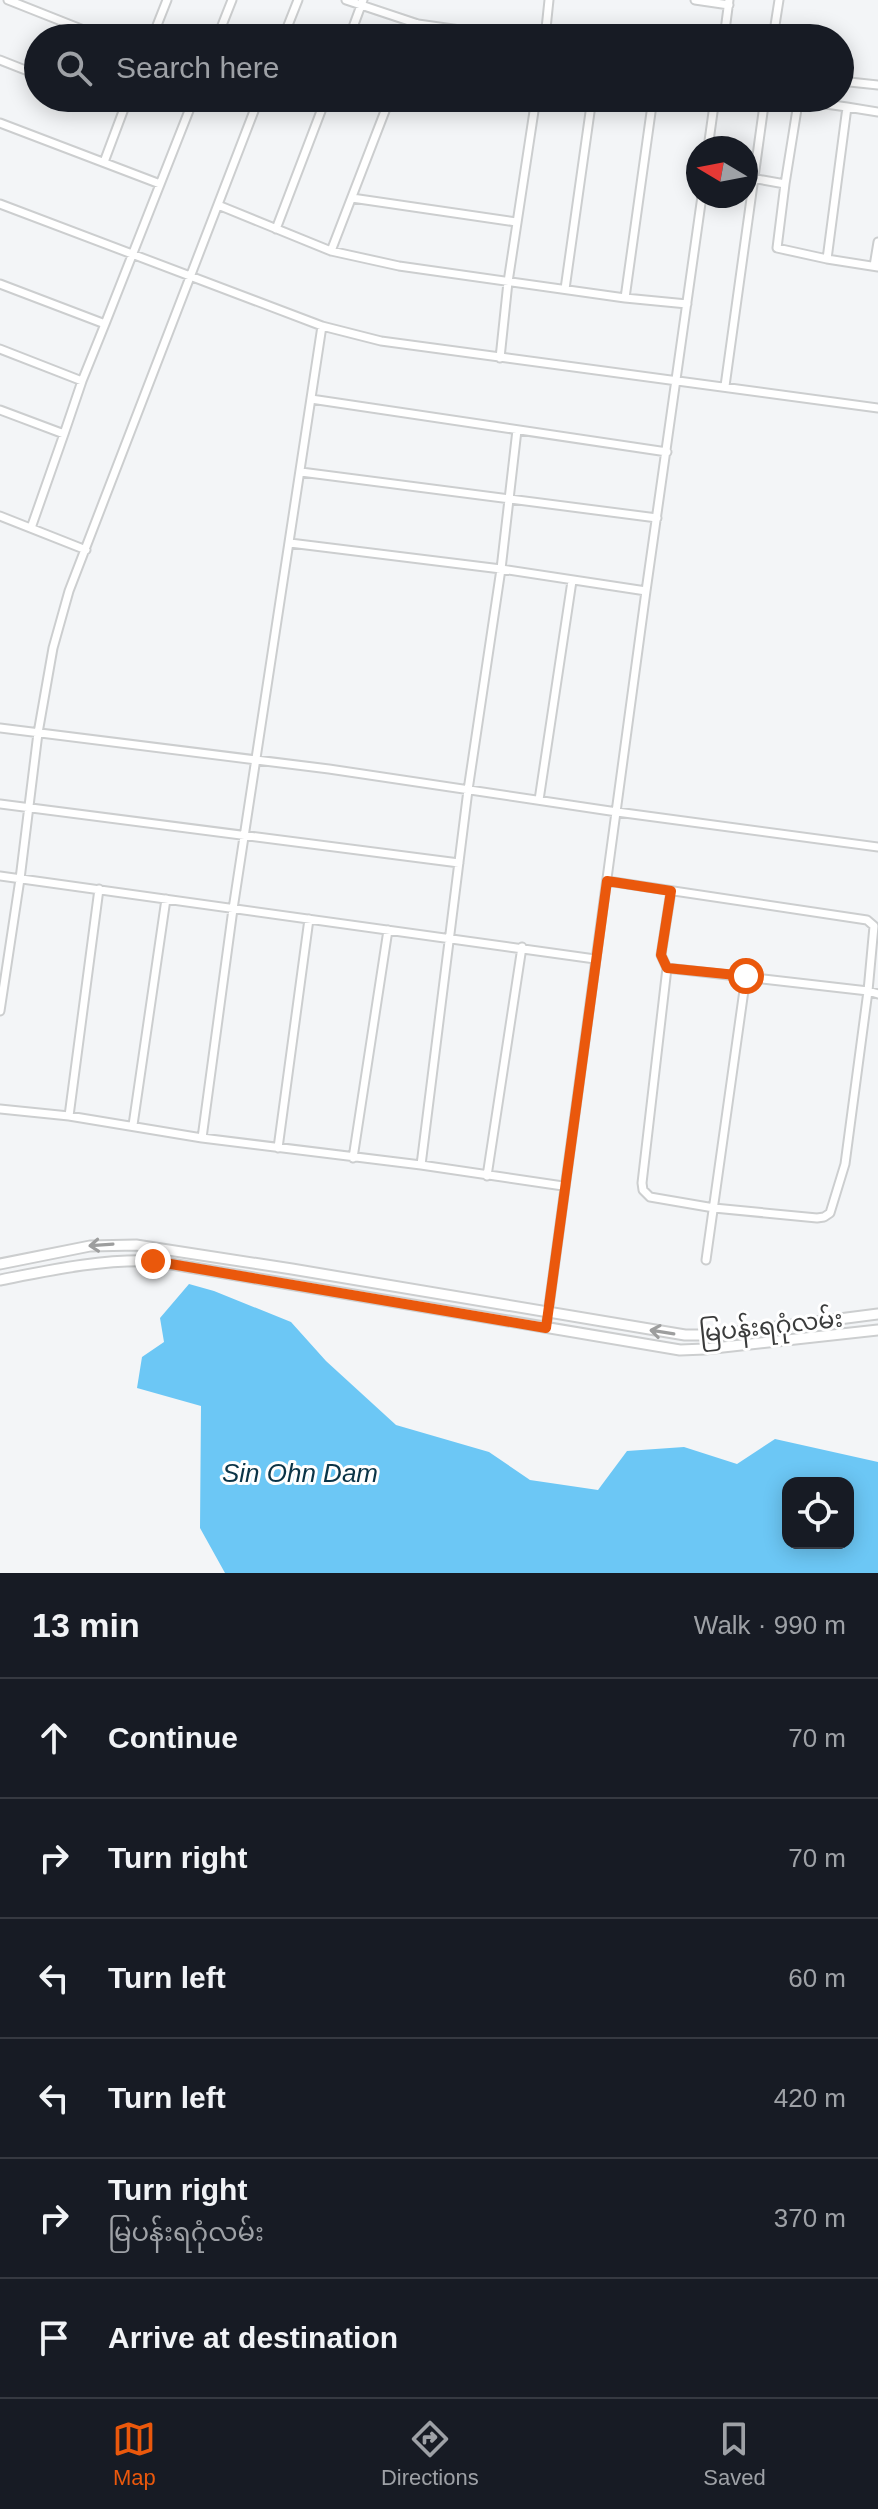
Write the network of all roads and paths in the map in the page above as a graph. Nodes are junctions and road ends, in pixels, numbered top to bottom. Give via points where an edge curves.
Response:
1 (8, 0) edge
2 (167, 0) edge
3 (232, 0) edge
4 (298, 0) edge
5 (346, 0) edge
6 (549, 0) edge
7 (695, 0) edge
8 (779, 0) edge
9 (729, 2) edge
10 (362, 3) edge
11 (69, 24) edge
12 (158, 24) edge
13 (223, 24) edge
14 (289, 24) edge
15 (354, 24) edge
16 (418, 24) edge
17 (546, 24) edge
18 (726, 24) edge
19 (775, 24) edge
20 (0, 60) edge
21 (24, 69) edge
22 (854, 82) edge
23 (878, 85) edge
24 (854, 108) edge
25 (123, 112) edge
26 (188, 112) edge
27 (254, 112) edge
28 (321, 112) edge
29 (385, 112) edge
30 (534, 112) edge
31 (590, 112) edge
32 (651, 112) edge
33 (713, 112) edge
34 (762, 112) edge
35 (797, 112) edge
36 (846, 112) edge
37 (878, 112) edge
38 (0, 123) edge
39 (710, 136) edge
40 (758, 136) edge
41 (104, 162) junction
42 (758, 179) edge
43 (160, 184) junction
44 (785, 184) junction
45 (352, 198) junction
46 (0, 204) edge
47 (218, 205) junction
48 (700, 208) edge
49 (746, 208) edge
50 (516, 222) junction
51 (276, 229) junction
52 (878, 242) edge
53 (331, 251) junction
54 (133, 255) junction
55 (827, 259) junction
56 (876, 266) edge
57 (190, 277) junction
58 (508, 282) junction
59 (0, 284) edge
60 (565, 289) junction
61 (625, 298) junction
62 (687, 304) junction
63 (105, 324) junction
64 (322, 326) junction
65 (0, 349) edge
66 (500, 358) junction
67 (676, 379) junction
68 (82, 381) junction
69 (725, 386) junction
70 (311, 399) junction
71 (878, 408) edge
72 (0, 410) edge
73 (517, 430) junction
74 (64, 434) junction
75 (667, 452) junction
76 (301, 472) junction
77 (510, 498) junction
78 (0, 516) edge
79 (657, 518) junction
80 (31, 528) junction
81 (290, 543) junction
82 (86, 550) junction
83 (501, 569) junction
84 (572, 581) junction
85 (646, 591) junction
86 (0, 728) edge
87 (38, 733) junction
88 (255, 762) junction
89 (468, 790) junction
90 (539, 800) junction
91 (0, 804) edge
92 (30, 808) junction
93 (617, 812) junction
94 (245, 835) junction
95 (878, 847) edge
96 (459, 863) junction
97 (0, 876) edge
98 (20, 879) junction
99 (607, 881) junction
100 (99, 889) junction
101 (671, 891) junction
102 (166, 899) junction
103 (233, 909) junction
104 (309, 919) junction
105 (388, 930) junction
106 (451, 938) junction
107 (522, 947) junction
108 (595, 959) junction
109 (667, 968) junction
110 (746, 976) junction
111 (868, 991) junction
112 (878, 994) edge
113 (0, 1011) edge
114 (0, 1109) edge
115 (69, 1116) junction
116 (133, 1125) junction
117 (202, 1138) junction
118 (278, 1148) junction
119 (353, 1158) junction
120 (421, 1165) junction
121 (487, 1176) junction
122 (563, 1186) junction
123 (714, 1208) junction
124 (706, 1260) dead end
125 (0, 1264) edge
126 (0, 1280) edge
127 (548, 1313) junction
128 (878, 1314) edge
129 (546, 1328) junction
130 (878, 1330) edge

1 - 11 street
2 - 12 street
3 - 13 street
4 - 14 street
5 - 10 street
6 - 17 street
7 - 9 street
8 - 19 street
9 - 18 street
10 - 15 street
10 - 16 street
20 - 21 street
22 - 23 street
24 - 37 street
25 - 41 street
26 - 43 street
27 - 47 street
28 - 51 street
29 - 45 street
30 - 50 street
31 - 60 street
32 - 61 street
33 - 39 street
34 - 40 street
35 - 44 street
36 - 55 street
38 - 41 street
41 - 43 street
42 - 44 street
43 - 54 street
44 - 55 street via 777,248
45 - 50 street
45 - 53 street
46 - 54 street
47 - 51 street
47 - 57 street
48 - 62 street
49 - 69 street
50 - 58 street
51 - 53 street
52 - 56 street
53 - 58 street
54 - 57 street
54 - 63 street
55 - 56 street
57 - 64 street
57 - 82 street
58 - 60 street
58 - 66 street
59 - 63 street
60 - 61 street
61 - 62 street
62 - 67 street
63 - 68 street
64 - 66 street via 381,341
64 - 70 street
65 - 68 street
66 - 67 street
67 - 69 street
67 - 75 street
68 - 74 street
69 - 71 street
70 - 73 street
70 - 76 street
72 - 74 street
73 - 75 street
73 - 77 street
74 - 80 street
75 - 79 street
76 - 77 street
76 - 81 street
77 - 79 street
77 - 83 street
78 - 80 street
79 - 85 street
80 - 82 street
81 - 83 street
81 - 88 street
82 - 87 street via 53,648
83 - 84 street
83 - 89 street
84 - 85 street
84 - 90 street
85 - 93 street
86 - 87 street
87 - 88 street
87 - 92 street
88 - 89 street
88 - 94 street
89 - 90 street
89 - 96 street
90 - 93 street
91 - 92 street
92 - 94 street
92 - 98 street
93 - 95 street
93 - 99 street
94 - 96 street
94 - 103 street
96 - 106 street
97 - 98 street
98 - 100 street
98 - 113 street
99 - 101 street
99 - 108 street
100 - 102 street
100 - 115 street
101 - 109 street via 661,955
101 - 111 street via 867,920 874,931
102 - 103 street
102 - 116 street
103 - 104 street
103 - 117 street
104 - 105 street
104 - 118 street
105 - 106 street
105 - 119 street
106 - 107 street
106 - 120 street
107 - 108 street
107 - 121 street
108 - 122 street
109 - 110 street
109 - 123 street via 643,1190 650,1197
110 - 111 street
110 - 123 street
111 - 112 street
111 - 123 street via 845,1164 830,1213 817,1218
114 - 115 street
115 - 116 street
116 - 117 street
117 - 118 street
118 - 119 street
119 - 120 street
120 - 121 street
121 - 122 street
122 - 127 street
123 - 124 street
127 -> 125 main road, မြပန်းရဂုံလမ်း via 136,1245 90,1246
126 - 129 main road, မြပန်းရဂုံလမ်း via 80,1264 153,1261
128 -> 127 main road, မြပန်းရဂုံလမ်း via 698,1335
127 - 129 street
129 - 130 main road, မြပန်းရဂုံလမ်း via 680,1350

